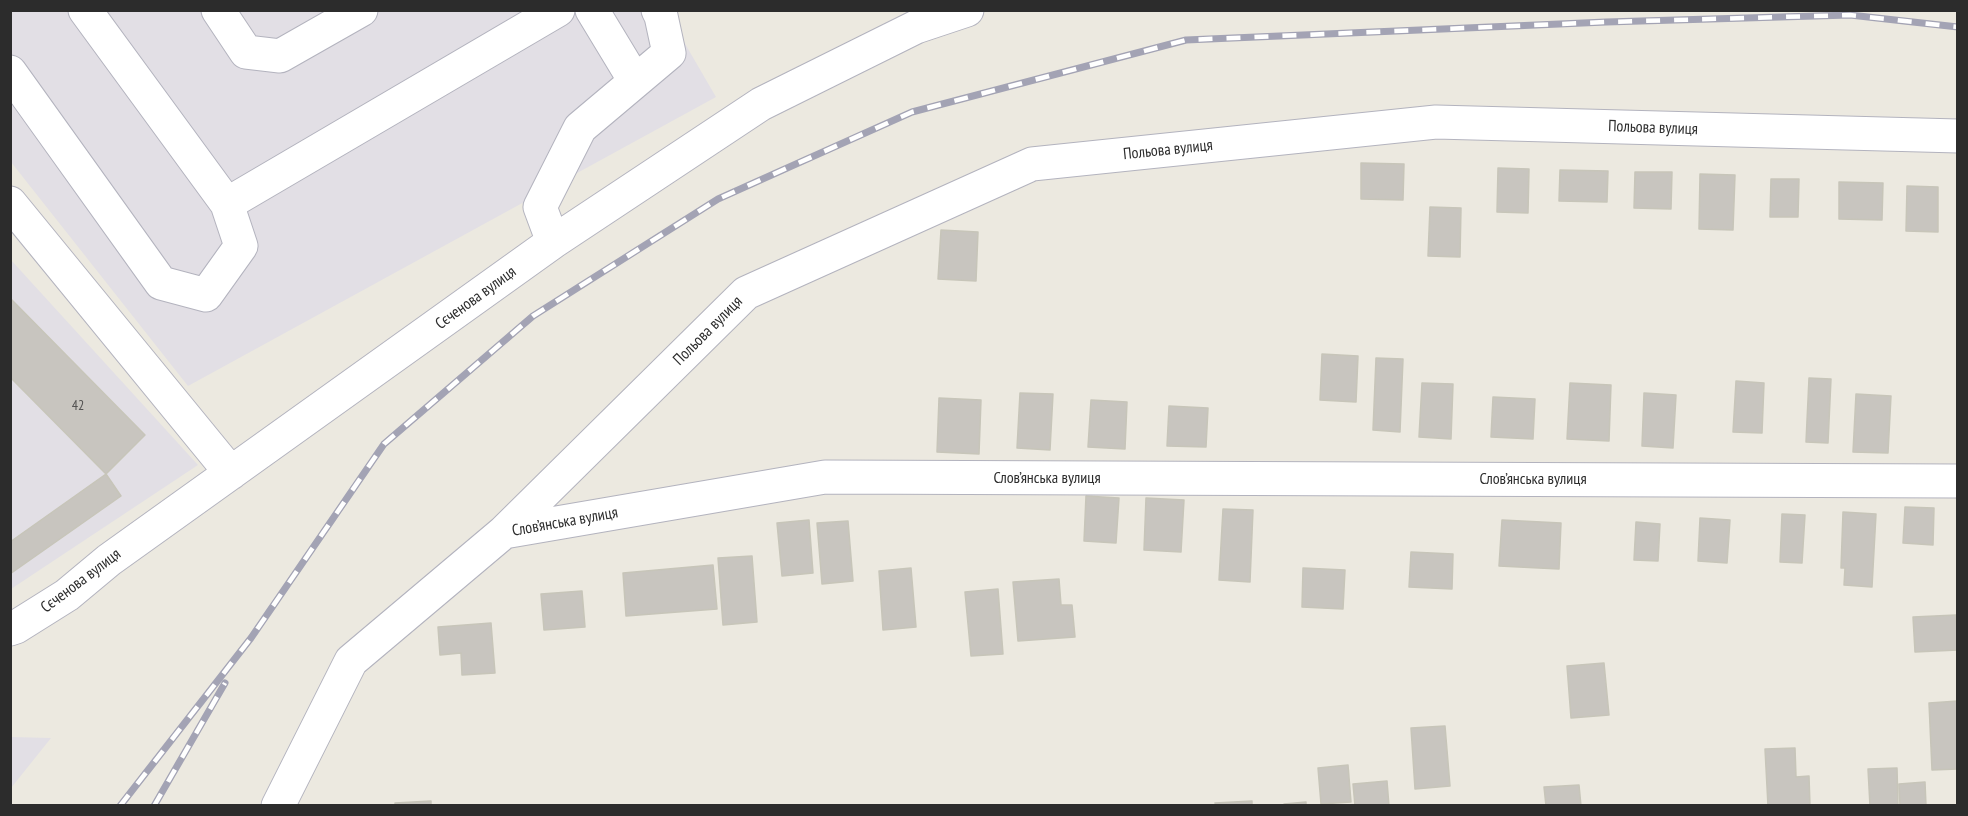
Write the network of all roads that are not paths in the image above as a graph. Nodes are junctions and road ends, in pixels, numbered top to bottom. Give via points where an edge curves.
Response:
1 (85, 10) edge
2 (218, 10) edge
3 (362, 10) edge
4 (558, 10) edge
5 (592, 10) edge
6 (658, 10) edge
7 (966, 10) edge
8 (10, 72) edge
9 (635, 81) junction
10 (1958, 136) edge
11 (10, 203) edge
12 (227, 204) junction
13 (554, 242) junction
14 (231, 473) junction
15 (1958, 481) edge
16 (504, 532) junction
17 (10, 628) edge
18 (278, 806) edge

1 - 12 street
2 - 3 street via 246,52 280,57
4 - 12 street
5 - 9 street
6 - 9 street via 669,53
7 - 13 street, Сєченова вулиця via 916,27 762,104
8 - 12 street via 161,283 206,295 241,246
9 - 13 street via 580,128 540,207
10 - 16 street, Польова вулиця via 1436,122 1032,164 746,293
11 - 14 street
13 - 14 street, Сєченова вулиця
14 - 17 street, Сєченова вулиця via 66,595
15 - 16 street, Слов’янська вулиця via 825,477
16 - 18 street, Слов’янська вулиця via 351,662

